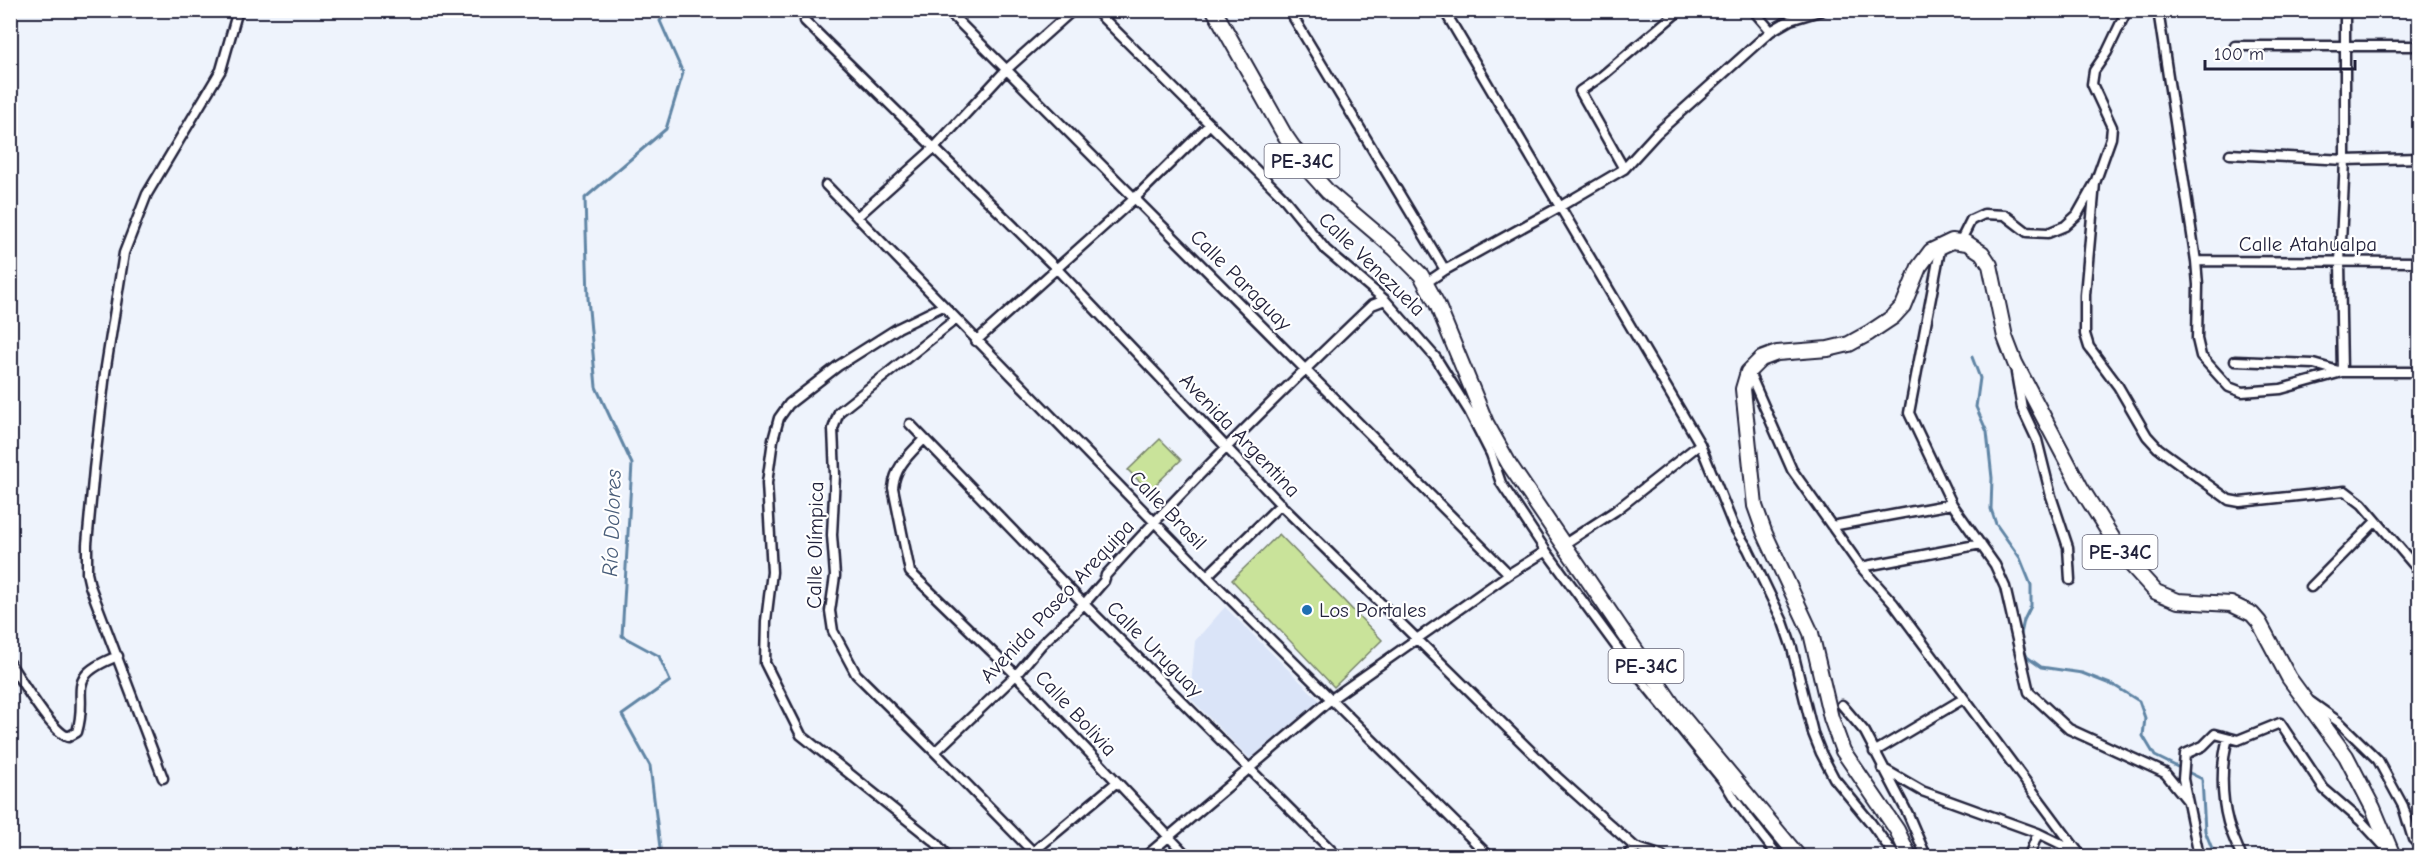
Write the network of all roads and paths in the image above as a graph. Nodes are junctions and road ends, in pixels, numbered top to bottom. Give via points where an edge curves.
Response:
1 (238, 10) edge
2 (947, 10) edge
3 (1073, 10) edge
4 (1095, 10) edge
5 (1214, 10) edge
6 (1289, 10) edge
7 (1444, 10) edge
8 (1680, 10) edge
9 (1753, 10) edge
10 (1823, 10) edge
11 (1900, 10) edge
12 (1913, 10) edge
13 (2127, 10) edge
14 (2158, 10) edge
15 (2345, 10) edge
16 (805, 21) dead end
17 (1771, 31) junction
18 (2235, 46) dead end
19 (2346, 46) junction
20 (2420, 46) edge
21 (1007, 69) junction
22 (1210, 124) junction
23 (934, 148) junction
24 (2230, 154) dead end
25 (2420, 158) edge
26 (2345, 160) junction
27 (1624, 169) junction
28 (2095, 183) junction
29 (826, 185) dead end
30 (1134, 199) junction
31 (1561, 207) junction
32 (857, 217) junction
33 (1961, 240) junction
34 (1941, 245) junction
35 (2196, 261) junction
36 (2340, 262) junction
37 (2420, 262) edge
38 (1056, 268) junction
39 (1445, 270) junction
40 (1426, 283) junction
41 (1385, 300) junction
42 (943, 306) junction
43 (956, 319) junction
44 (976, 341) junction
45 (2235, 361) dead end
46 (2015, 363) junction
47 (1305, 369) junction
48 (1748, 372) junction
49 (2342, 372) junction
50 (2420, 372) edge
51 (1468, 411) junction
52 (1486, 423) junction
53 (910, 424) dead end
54 (924, 439) junction
55 (1700, 444) junction
56 (1228, 448) junction
57 (1281, 504) junction
58 (1952, 504) junction
59 (1154, 521) junction
60 (2376, 521) junction
61 (1832, 526) junction
62 (1981, 544) junction
63 (1563, 546) junction
64 (1546, 551) junction
65 (1861, 567) junction
66 (2420, 572) edge
67 (1509, 574) junction
68 (1207, 576) junction
69 (2070, 580) dead end
70 (2311, 587) dead end
71 (1084, 604) junction
72 (1418, 640) junction
73 (118, 656) junction
74 (10, 664) edge
75 (1016, 675) junction
76 (2299, 693) junction
77 (1963, 699) junction
78 (1330, 700) junction
79 (1842, 705) dead end
80 (2228, 738) junction
81 (935, 752) junction
82 (1874, 752) junction
83 (1882, 768) junction
84 (1249, 769) junction
85 (163, 778) dead end
86 (1117, 782) junction
87 (2187, 800) junction
88 (2038, 833) junction
89 (1169, 838) junction
90 (936, 843) junction
91 (2420, 846) edge
92 (1632, 853) edge
93 (1035, 854) edge
94 (2079, 854) edge
95 (2392, 855) edge
96 (947, 856) edge
97 (952, 856) edge
98 (1146, 856) edge
99 (1188, 856) edge
100 (1337, 856) edge
101 (1489, 856) edge
102 (1662, 856) edge
103 (1778, 856) edge
104 (1798, 856) edge
105 (1895, 856) edge
106 (1909, 856) edge
107 (1926, 856) edge
108 (2029, 856) edge
109 (2199, 856) edge
110 (2241, 856) edge

1 - 73 street via 221,70 147,194 124,253 105,373 87,544 90,586
2 - 21 street, Calle Paraguay
3 - 21 street
4 - 22 street, Calle Venezuela
5 - 40 main road, PE-34C via 1284,134 1311,173 1415,268
6 - 39 street
7 - 31 street
8 - 27 street via 1580,91
9 - 17 street
10 - 17 street via 1790,20
11 - 12 street
13 - 28 street via 2108,52 2094,71 2092,84 2112,128
14 - 35 street
15 - 19 street
16 - 23 street, Avenida Argentina
17 - 27 street via 1656,134
18 - 19 street
19 - 20 street
19 - 26 street
21 - 23 street
21 - 30 street, Calle Paraguay
22 - 30 street
22 - 41 street, Calle Venezuela via 1282,196 1326,250
23 - 32 street
23 - 38 street, Avenida Argentina
24 - 26 street
25 - 26 street
26 - 36 street
27 - 31 street
28 - 33 street via 2077,215 2065,226 2048,232 2027,232 2005,215 1984,214 1971,220
28 - 60 street via 2085,334 2089,347 2118,386 2147,436 2229,500 2345,491
29 - 32 street, Calle Brasil
30 - 38 street
30 - 47 street, Calle Paraguay
31 - 39 street
31 - 55 street
32 - 42 street, Calle Brasil
33 - 34 main road
33 - 46 main road, PE-34C via 1978,249 1990,265 2005,337
34 - 48 main road via 1925,258 1903,306 1884,324 1840,346 1767,356
34 - 58 street via 1909,413
35 - 36 street, Calle Atahualpa
35 - 49 street via 2197,339 2201,356 2229,387 2242,392 2281,389
36 - 37 street, Calle Atahualpa
36 - 49 street
38 - 44 street
38 - 56 street, Avenida Argentina
39 - 40 street
40 - 52 main road, PE-34C
41 - 47 street, Avenida Paseo Arequipa via 1372,305
41 - 51 street, Calle Venezuela via 1436,357
42 - 43 street, Calle Brasil
42 - 90 street via 898,328 838,366 789,404 779,418 767,483 772,572 765,663 801,735
43 - 44 street, Calle Brasil
43 - 81 street, Calle Olímpica via 839,412 833,429 833,630 855,674
44 - 59 street, Calle Brasil
45 - 49 street via 2314,364
46 - 69 street via 2022,408 2037,440 2068,547
46 - 76 main road, PE-34C via 2093,509 2135,571 2168,598 2231,604 2252,614
47 - 56 street, Avenida Paseo Arequipa
47 - 67 street, Calle Paraguay
48 - 61 street via 1792,470
48 - 106 main road via 1743,403 1758,518 1811,633 1843,751 1897,830
49 - 50 street
51 - 52 street, Calle Venezuela
51 - 64 street via 1501,483
52 - 63 main road, PE-34C
53 - 54 street, Calle Uruguay
54 - 71 street, Calle Uruguay
54 - 75 street, Calle Bolivia via 894,476 910,572
55 - 63 street
55 - 105 street via 1733,525 1783,622 1821,753 1834,778
56 - 57 street, Avenida Argentina
56 - 59 street, Avenida Paseo Arequipa
57 - 68 street
57 - 72 street, Avenida Argentina
58 - 61 street
58 - 62 street
59 - 68 street, Calle Brasil
59 - 71 street, Avenida Paseo Arequipa
60 - 66 street
60 - 70 street
61 - 65 street
62 - 65 street
62 - 87 street via 2005,587 2029,692 2069,729 2165,773
63 - 104 main road, PE-34C via 1676,708
64 - 67 street
64 - 103 street
65 - 77 street via 1893,603
67 - 72 street
68 - 78 street, Calle Brasil
71 - 75 street, Avenida Paseo Arequipa
71 - 84 street, Calle Uruguay
72 - 78 street
72 - 92 street, Avenida Argentina
73 - 74 street via 100,662 83,678 77,732 68,737 39,707
73 - 85 street
75 - 81 street, Avenida Paseo Arequipa
75 - 86 street, Calle Bolivia
76 - 91 street via 2339,722 2378,760 2403,806 2413,839
76 - 95 main road, PE-34C via 2346,756
77 - 82 street
77 - 94 street
78 - 84 street
78 - 101 street, Calle Brasil
79 - 82 street via 1865,732
80 - 87 street via 2215,734 2203,746 2185,754 2182,770
80 - 95 street via 2238,740 2280,723 2324,789
80 - 110 street via 2223,754 2226,811
81 - 93 street, Calle Olímpica
82 - 83 street
83 - 88 street via 1922,791
83 - 107 street
84 - 89 street
84 - 100 street, Calle Uruguay
86 - 89 street, Calle Bolivia
86 - 93 street
87 - 109 street
88 - 94 street
88 - 108 street
89 - 98 street
89 - 99 street, Calle Bolivia
90 - 96 street
90 - 97 street
92 - 102 street, Avenida Argentina

